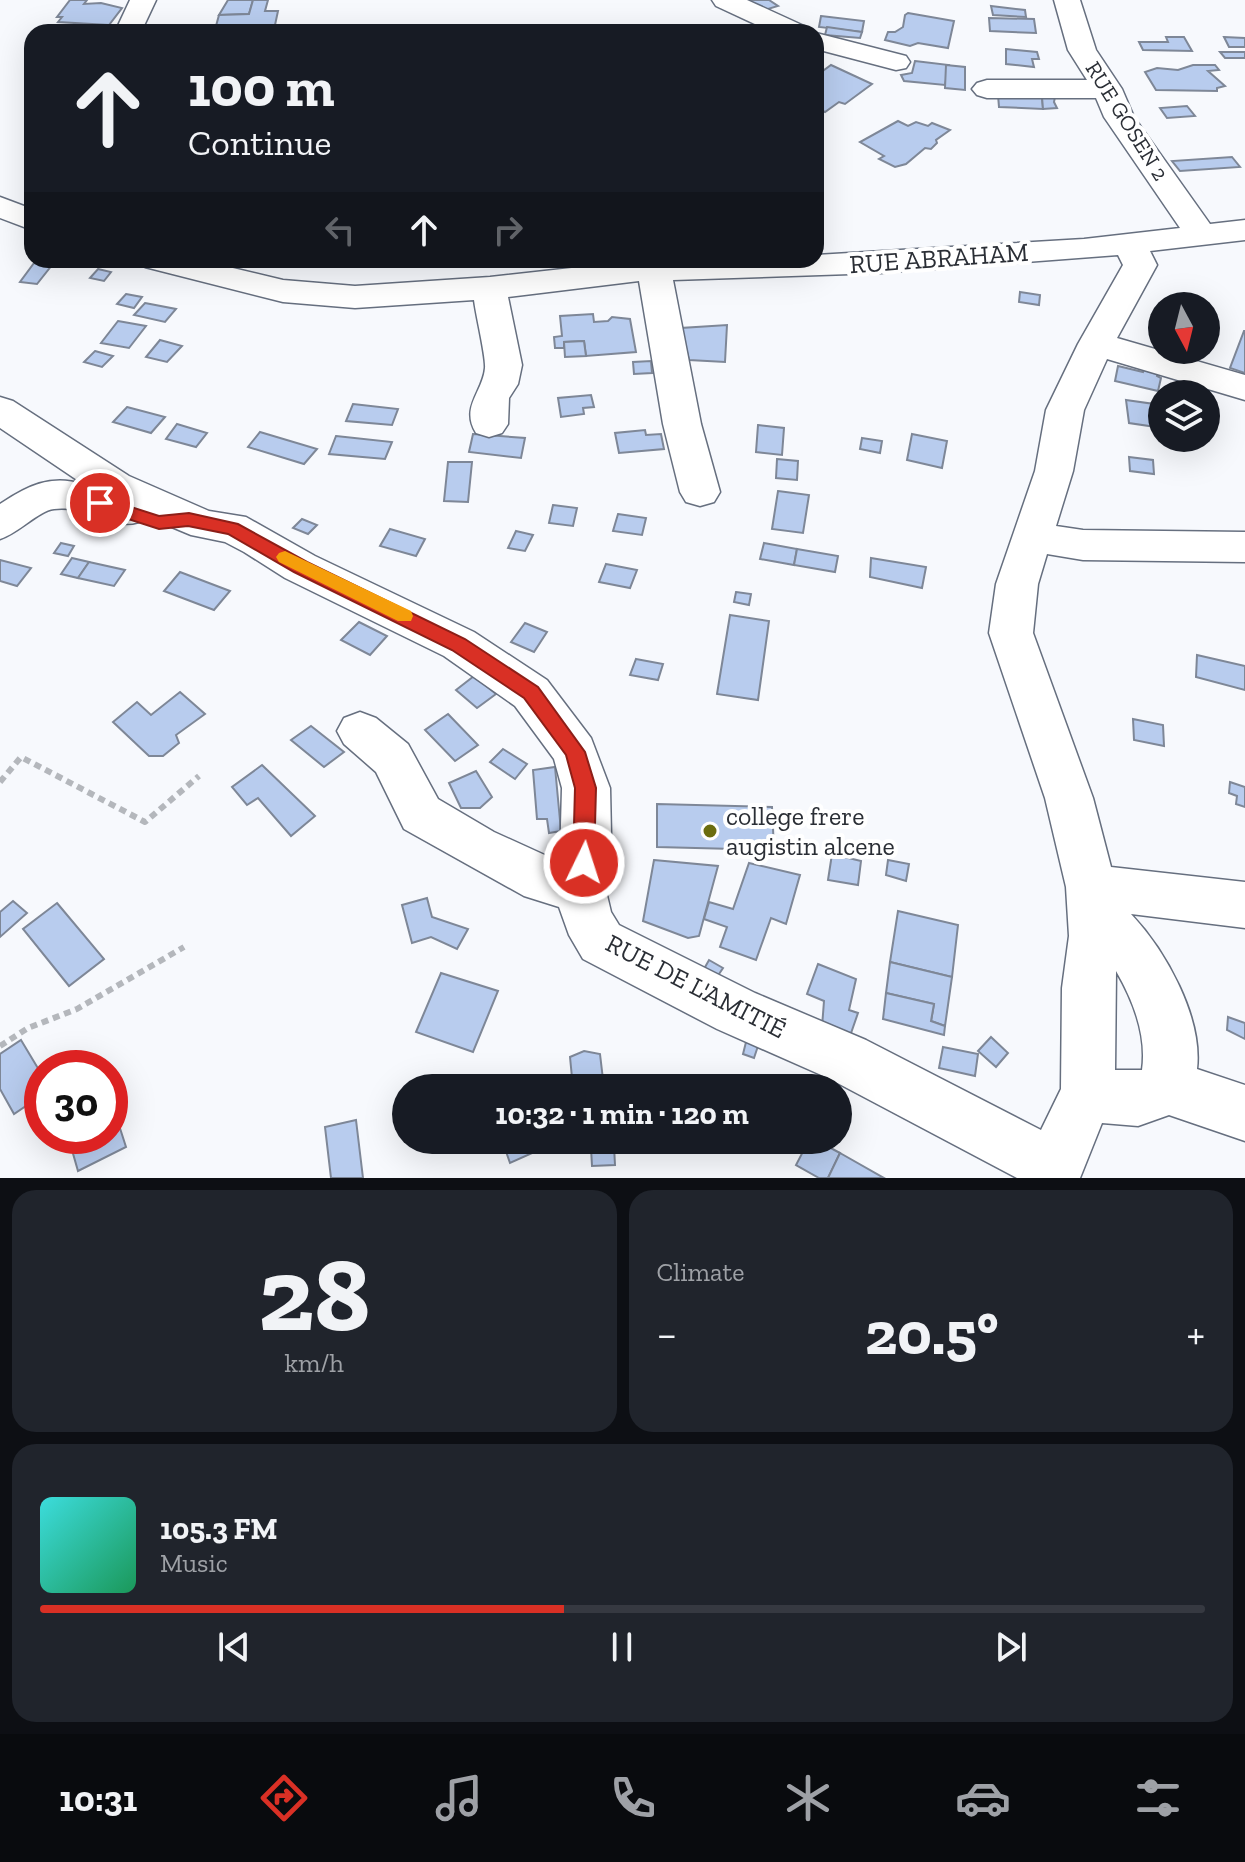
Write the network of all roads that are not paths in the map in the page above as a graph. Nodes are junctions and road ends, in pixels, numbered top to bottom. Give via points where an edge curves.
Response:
1 (143, 0) edge
2 (725, 0) edge
3 (1067, 0) edge
4 (131, 24) edge
5 (777, 24) edge
6 (824, 43) edge
7 (896, 62) dead end
8 (987, 89) dead end
9 (1107, 89) junction
10 (0, 207) edge
11 (24, 217) edge
12 (1245, 230) edge
13 (1202, 236) junction
14 (1130, 245) junction
15 (824, 265) edge
16 (190, 268) edge
17 (719, 268) edge
18 (655, 270) junction
19 (490, 288) junction
20 (1096, 344) junction
21 (1245, 388) edge
22 (0, 410) edge
23 (489, 424) dead end
24 (700, 492) dead end
25 (189, 519) junction
26 (0, 524) edge
27 (1034, 537) junction
28 (1245, 547) edge
29 (360, 731) dead end
30 (581, 891) junction
31 (1092, 899) junction
32 (1245, 905) edge
33 (1167, 1087) junction
34 (1088, 1092) junction
35 (1245, 1113) edge
36 (1052, 1173) edge

1 - 4 street
2 - 5 street
3 - 9 street, RUE GOSEN 2 via 1082,50
6 - 7 street
8 - 9 street
9 - 13 street, RUE GOSEN 2 via 1137,146
10 - 11 street
12 - 13 street, RUE ABRAHAM
13 - 14 street, RUE ABRAHAM
14 - 15 street, RUE ABRAHAM
14 - 20 street via 1140,265
16 - 19 street, RUE ABRAHAM via 283,291 355,297
17 - 18 street, RUE ABRAHAM
18 - 19 street, RUE ABRAHAM
18 - 24 street via 682,424
19 - 23 street via 504,365 491,397
20 - 21 street
20 - 27 street via 1065,410
22 - 25 street, RUE DE L'AMITIÉ via 115,486
25 - 26 street via 159,523 70,494 42,495
25 - 30 street, RUE DE L'AMITIÉ via 232,528 258,541 459,644 531,693 575,752 586,788
27 - 28 street via 1083,545
27 - 31 street via 1017,584 1011,633 1069,798
29 - 30 street via 392,758 421,814 542,880
30 - 36 street, RUE DE L'AMITIÉ via 587,919 601,942 736,1011 847,1059
31 - 32 street
31 - 33 street via 1152,983 1172,1049
31 - 34 street
33 - 34 street via 1149,1098 1125,1100
33 - 35 street
34 - 36 street

